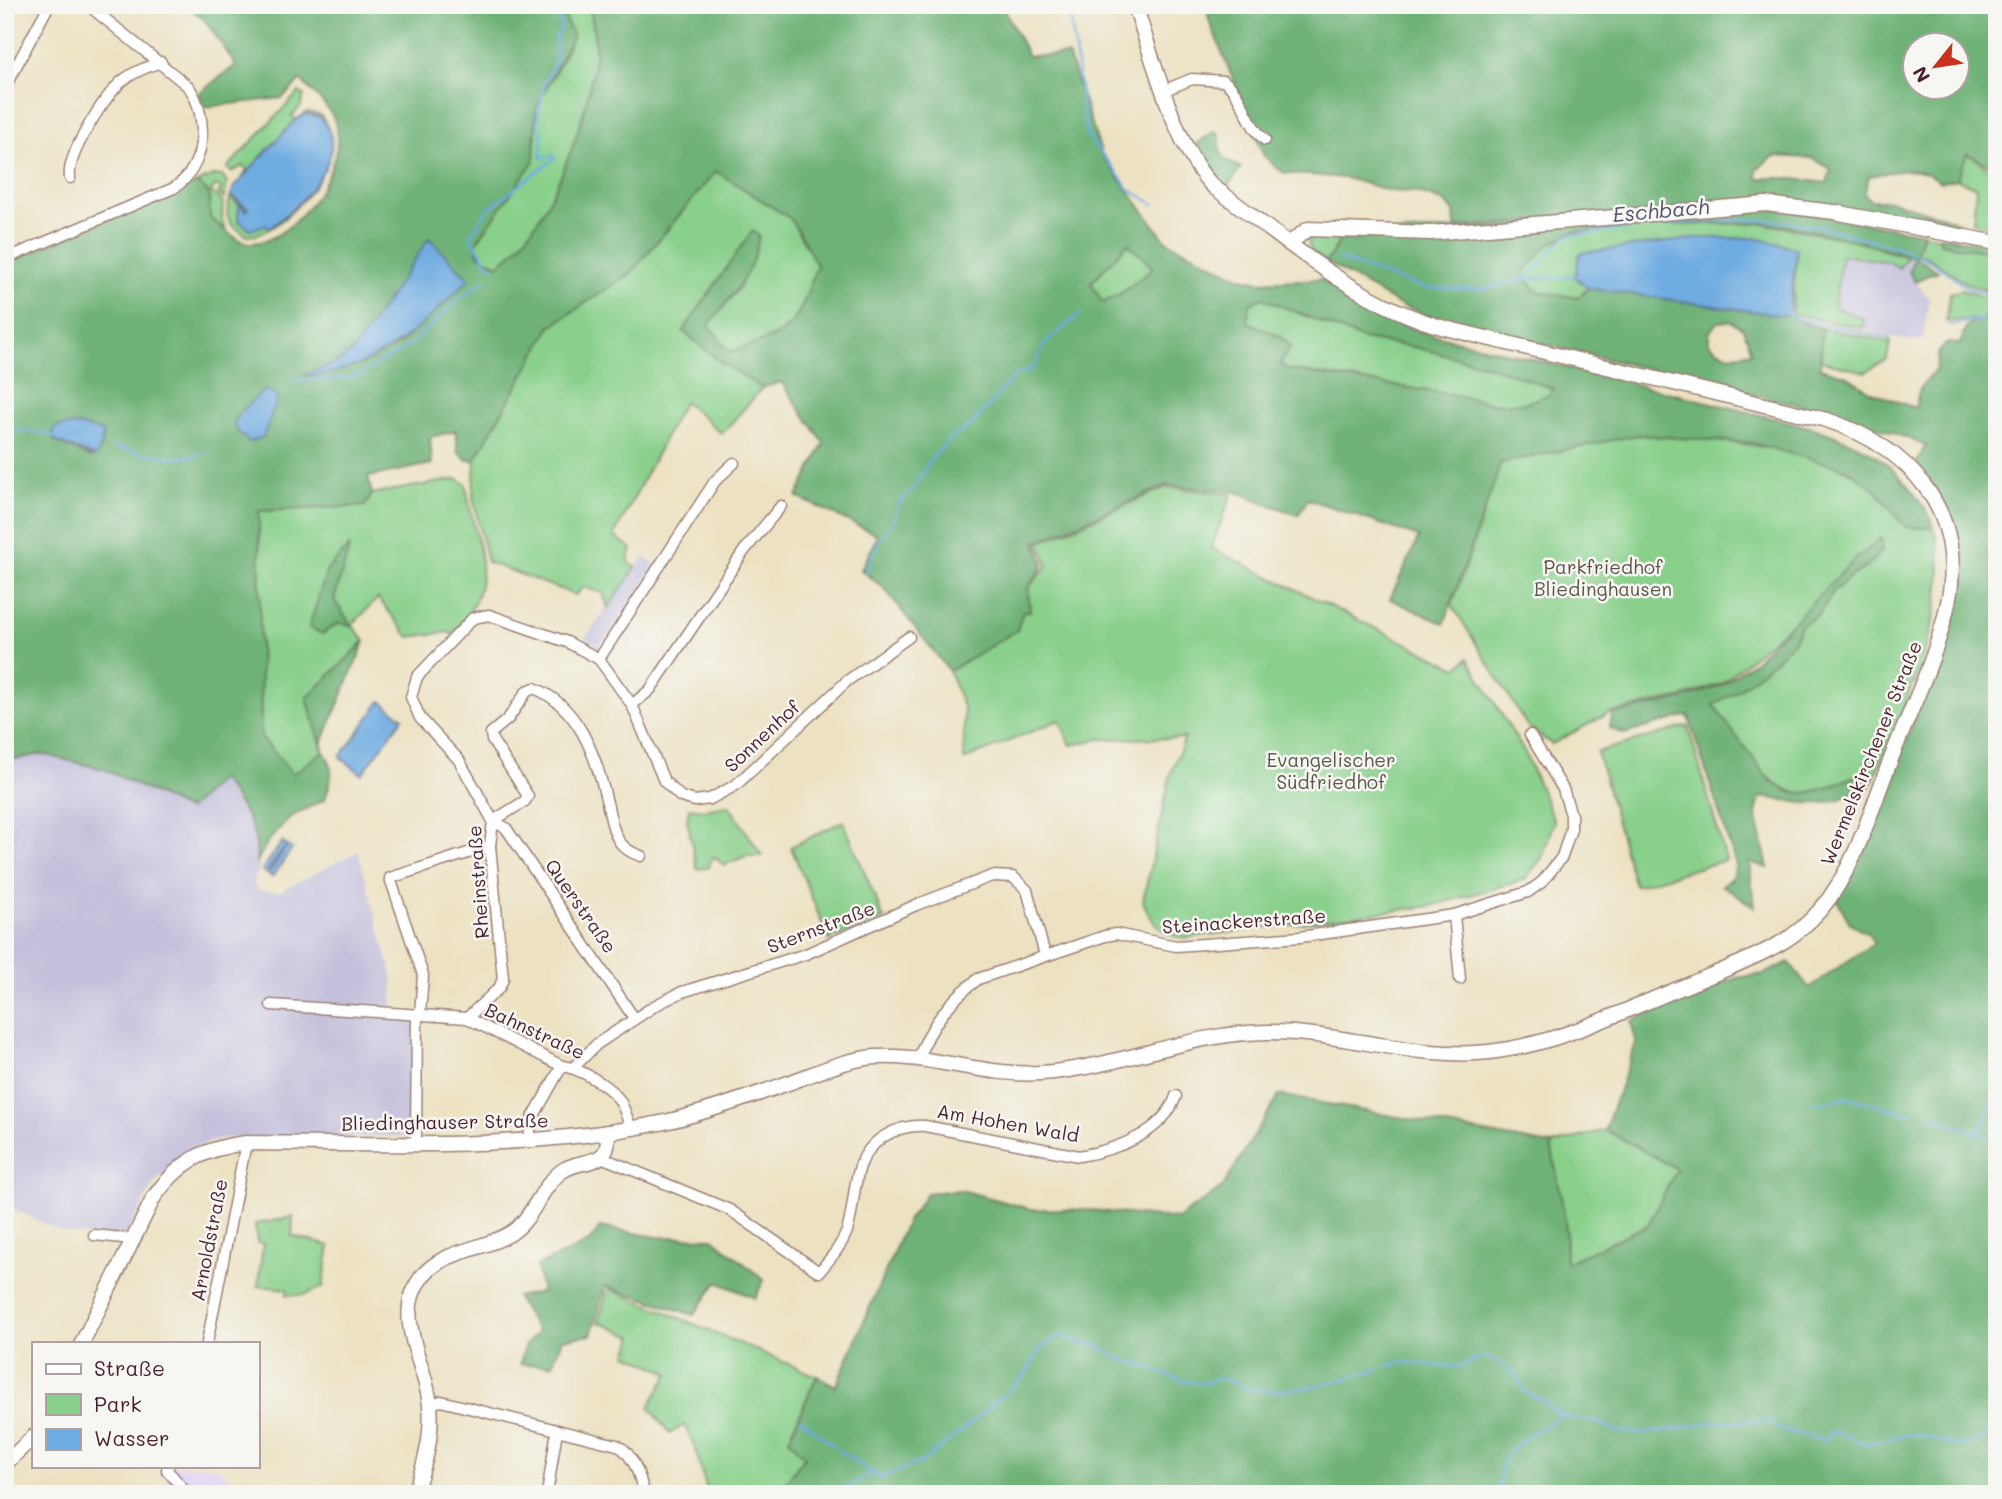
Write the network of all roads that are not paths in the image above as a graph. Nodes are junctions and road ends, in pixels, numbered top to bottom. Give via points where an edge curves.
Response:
1 (49, 5) edge
2 (88, 5) edge
3 (1135, 5) edge
4 (161, 62) junction
5 (5, 87) edge
6 (1165, 90) junction
7 (1265, 141) dead end
8 (70, 178) dead end
9 (1290, 243) junction
10 (1997, 243) edge
11 (5, 259) edge
12 (734, 463) dead end
13 (781, 506) dead end
14 (480, 615) joint
15 (909, 637) dead end
16 (599, 659) junction
17 (632, 705) junction
18 (1530, 735) dead end
19 (493, 821) junction
20 (490, 846) junction
21 (641, 856) dead end
22 (1454, 915) junction
23 (1045, 955) junction
24 (1460, 979) dead end
25 (271, 1005) dead end
26 (419, 1014) junction
27 (467, 1018) junction
28 (635, 1018) junction
29 (918, 1059) junction
30 (568, 1067) junction
31 (1176, 1096) dead end
32 (631, 1128) junction
33 (607, 1132) junction
34 (528, 1142) junction
35 (246, 1143) junction
36 (416, 1144) junction
37 (601, 1157) junction
38 (94, 1235) dead end
39 (132, 1239) junction
40 (82, 1342) edge
41 (207, 1342) edge
42 (430, 1404) junction
43 (557, 1430) junction
44 (32, 1438) edge
45 (5, 1464) edge
46 (168, 1468) edge
47 (5, 1486) edge
48 (11, 1494) edge
49 (188, 1494) edge
50 (414, 1494) edge
51 (547, 1494) edge
52 (643, 1494) edge

1 - 5 street
2 - 4 street
3 - 6 main road, Wermelskirchener Straße
4 - 8 street via 139,71 111,93 71,158
4 - 11 street via 189,87 200,110 198,156 184,180 171,190
6 - 7 street via 1192,79 1224,81 1238,95 1249,121
6 - 9 main road, Wermelskirchener Straße via 1190,155 1205,179
9 - 10 main road via 1308,229 1431,233 1755,204 1824,211
9 - 29 main road, Wermelskirchener Straße via 1360,293 1416,318 1827,419 1877,440 1916,473 1939,511 1947,536 1952,572 1949,596 1935,649 1847,868 1821,909 1776,946 1601,1020 1519,1047 1450,1052 1274,1032 1223,1036 1044,1073 1011,1073
12 - 16 street via 715,481
13 - 17 street via 744,551 650,690
14 - 16 street, Sonnenhof via 555,638
14 - 19 street, Rheinstraße via 416,677 411,697 420,718 459,760
15 - 17 street, Sonnenhof via 860,671 736,785 710,799 690,800 668,786
16 - 17 street, Sonnenhof
18 - 22 street, Steinackerstraße via 1568,802 1569,843 1554,869 1528,892
19 - 20 street, Rheinstraße
19 - 21 street via 527,796 491,733 508,719 527,691 537,689 576,723 597,766 616,835 625,848
19 - 28 street, Querstraße via 506,828
20 - 26 street via 390,878 423,975
20 - 27 street, Rheinstraße via 503,979
22 - 23 street, Steinackerstraße via 1300,937 1176,946 1116,934
22 - 24 street
23 - 28 street, Sternstraße via 1027,890 1013,877 992,876 806,954 693,987
23 - 29 street, Steinackerstraße via 978,979 962,991 936,1021
25 - 26 street, Bahnstraße
26 - 27 street, Bahnstraße
26 - 36 street
27 - 30 street, Bahnstraße
28 - 30 street, Sternstraße
29 - 32 main road, Bliedinghauser Straße via 859,1059 698,1114
30 - 32 street, Bahnstraße via 617,1097
30 - 34 street, Sternstraße via 532,1119
31 - 37 street, Am Hohen Wald via 1158,1123 1144,1134 1079,1156 925,1126 887,1135 865,1153 845,1235 819,1272 730,1210
32 - 33 main road, Bliedinghauser Straße
33 - 34 main road, Bliedinghauser Straße
33 - 37 main road via 609,1142
34 - 36 main road, Bliedinghauser Straße
35 - 36 main road, Bliedinghauser Straße
35 - 39 main road, Bliedinghauser Straße via 201,1153 178,1168 152,1200
35 - 41 street, Arnoldstraße
37 - 42 main road via 562,1171 512,1232 445,1259 420,1280 410,1304 409,1323
38 - 39 street
39 - 40 main road, Bliedinghauser Straße
42 - 43 street via 441,1401
42 - 50 main road via 427,1453
43 - 51 street
43 - 52 street via 623,1448
44 - 45 main road
46 - 49 street
47 - 48 main road

